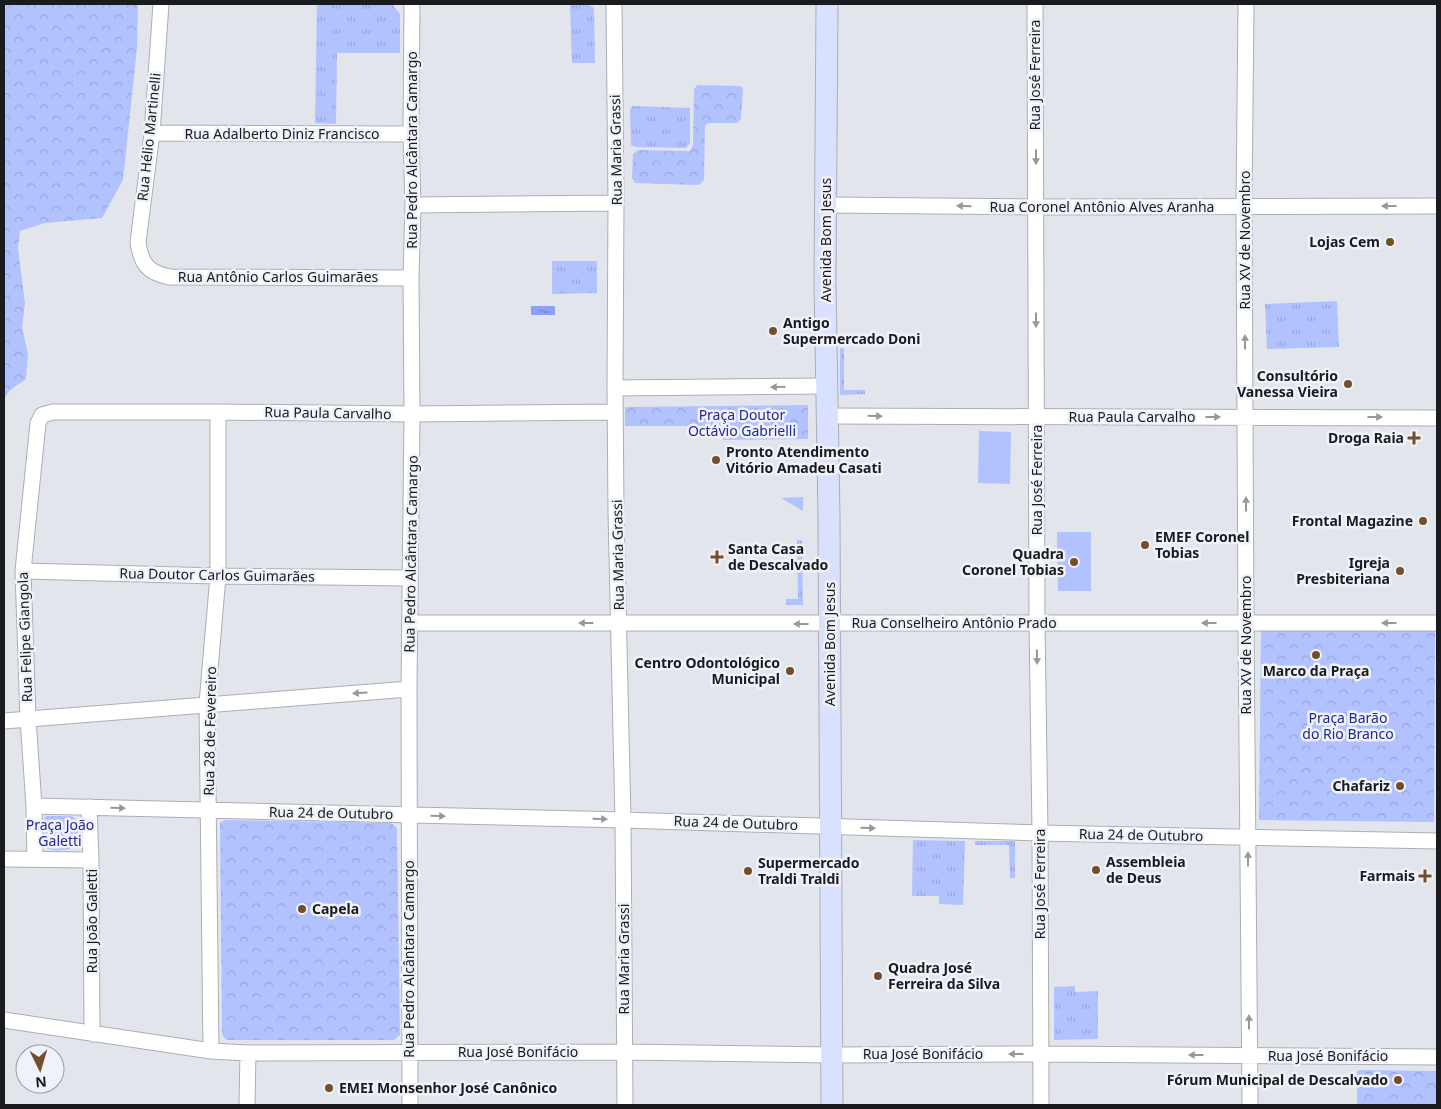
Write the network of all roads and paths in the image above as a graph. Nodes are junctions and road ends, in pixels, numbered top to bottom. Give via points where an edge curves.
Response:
1 (161, 4) edge
2 (412, 4) edge
3 (614, 4) edge
4 (827, 4) edge
5 (1035, 4) edge
6 (1246, 4) edge
7 (152, 133) junction
8 (411, 134) junction
9 (616, 203) junction
10 (413, 205) junction
11 (827, 205) junction
12 (1437, 206) edge
13 (1036, 207) junction
14 (1244, 207) junction
15 (148, 268) joint
16 (411, 278) junction
17 (827, 386) junction
18 (615, 388) junction
19 (218, 412) junction
20 (615, 412) junction
21 (412, 414) junction
22 (42, 415) joint
23 (827, 416) junction
24 (1036, 416) junction
25 (1246, 418) junction
26 (1437, 418) edge
27 (23, 572) junction
28 (218, 576) junction
29 (410, 578) junction
30 (1037, 622) junction
31 (619, 623) junction
32 (1246, 623) junction
33 (1437, 623) edge
34 (410, 624) junction
35 (829, 624) junction
36 (409, 689) junction
37 (208, 704) junction
38 (28, 719) junction
39 (4, 721) edge
40 (34, 806) junction
41 (89, 807) junction
42 (209, 811) junction
43 (409, 815) junction
44 (623, 820) junction
45 (831, 827) junction
46 (1040, 833) junction
47 (1248, 837) junction
48 (1437, 841) edge
49 (4, 859) edge
50 (35, 859) junction
51 (91, 860) junction
52 (4, 1020) edge
53 (92, 1034) junction
54 (211, 1051) junction
55 (248, 1052) junction
56 (409, 1052) junction
57 (625, 1052) junction
58 (832, 1054) junction
59 (1041, 1054) junction
60 (1250, 1055) junction
61 (1437, 1056) edge
62 (247, 1105) edge
63 (410, 1105) edge
64 (625, 1105) edge
65 (832, 1105) edge
66 (1041, 1105) edge
67 (1250, 1105) edge

1 - 7 street, Rua Hélio Martinelli
2 - 8 street, Rua Pedro Alcântara Camargo
3 - 9 street, Rua Maria Grassi
4 - 11 street, Avenida Bom Jesus
5 -> 13 street, Rua José Ferreira
6 - 14 street, Rua XV de Novembro
7 - 8 street, Rua Adalberto Diniz Francisco
7 - 15 street, Rua Hélio Martinelli via 138,242
8 - 10 street, Rua Pedro Alcântara Camargo
9 - 10 street
9 - 18 street, Rua Maria Grassi
10 - 16 street, Rua Pedro Alcântara Camargo
13 -> 11 street, Rua Coronel Antônio Alves Aranha
11 - 17 street, Avenida Bom Jesus
12 -> 14 street, Rua Coronel Antônio Alves Aranha
13 - 14 street, Rua Coronel Antônio Alves Aranha
13 -> 24 street, Rua José Ferreira
25 -> 14 street, Rua XV de Novembro
15 - 16 street, Rua Antônio Carlos Guimarães via 170,277
16 - 21 street, Rua Pedro Alcântara Camargo
17 -> 18 street
17 - 23 street, Avenida Bom Jesus
18 - 20 street, Rua Maria Grassi
19 - 21 street, Rua Paula Carvalho
19 - 22 street, Rua Paula Carvalho via 53,412
19 - 28 street, Rua 28 de Fevereiro
20 - 21 street, Rua Paula Carvalho
20 - 31 street, Rua Maria Grassi
21 - 29 street, Rua Pedro Alcântara Camargo
22 - 27 street, Rua Felipe Giangola via 38,423
23 -> 24 street, Rua Paula Carvalho
23 - 35 street, Avenida Bom Jesus
24 -> 25 street, Rua Paula Carvalho
24 - 30 street, Rua José Ferreira
25 -> 26 street, Rua Paula Carvalho
32 -> 25 street, Rua XV de Novembro
27 - 28 street, Rua Doutor Carlos Guimarães
27 - 38 street, Rua Felipe Giangola
28 - 29 street, Rua Doutor Carlos Guimarães
28 - 37 street, Rua 28 de Fevereiro
29 - 34 street, Rua Pedro Alcântara Camargo
32 -> 30 street, Rua Conselheiro Antônio Prado
30 - 35 street, Rua Conselheiro Antônio Prado
30 -> 46 street, Rua José Ferreira
31 -> 34 street, Rua Conselheiro Antônio Prado
35 -> 31 street, Rua Conselheiro Antônio Prado
31 - 44 street, Rua Maria Grassi
33 -> 32 street, Rua Conselheiro Antônio Prado
32 - 47 street, Rua XV de Novembro
34 - 36 street, Rua Pedro Alcântara Camargo
35 - 45 street, Avenida Bom Jesus
36 -> 37 street
36 - 43 street, Rua Pedro Alcântara Camargo
37 - 38 street
37 - 42 street, Rua 28 de Fevereiro
38 - 39 street
38 - 40 street, Rua Felipe Giangola
40 - 41 street, Rua 24 de Outubro
40 - 50 street, Rua Felipe Giangola
41 -> 42 street, Rua 24 de Outubro
41 - 51 street, Rua João Galetti
42 - 43 street, Rua 24 de Outubro
42 - 54 street, Rua 28 de Fevereiro
43 -> 44 street, Rua 24 de Outubro
43 - 56 street, Rua Pedro Alcântara Camargo
44 - 45 street, Rua 24 de Outubro
44 - 57 street, Rua Maria Grassi
45 -> 46 street, Rua 24 de Outubro
45 - 58 street, Avenida Bom Jesus
46 - 47 street, Rua 24 de Outubro
46 - 59 street, Rua José Ferreira
47 - 48 street, Rua 24 de Outubro
60 -> 47 street, Rua XV de Novembro
49 - 50 street
50 - 51 street
51 - 53 street, Rua João Galetti
52 - 53 street, Rua José Bonifácio
53 - 54 street, Rua José Bonifácio
54 - 55 street, Rua José Bonifácio
55 - 56 street, Rua José Bonifácio
55 - 62 street
56 - 57 street, Rua José Bonifácio
56 - 63 street, Rua Pedro Alcântara Camargo
57 - 58 street, Rua José Bonifácio
57 - 64 street, Rua Maria Grassi
59 -> 58 street, Rua José Bonifácio
58 - 65 street, Avenida Bom Jesus
60 -> 59 street, Rua José Bonifácio
59 - 66 street, Rua José Ferreira
60 - 61 street, Rua José Bonifácio
60 - 67 street, Rua XV de Novembro

